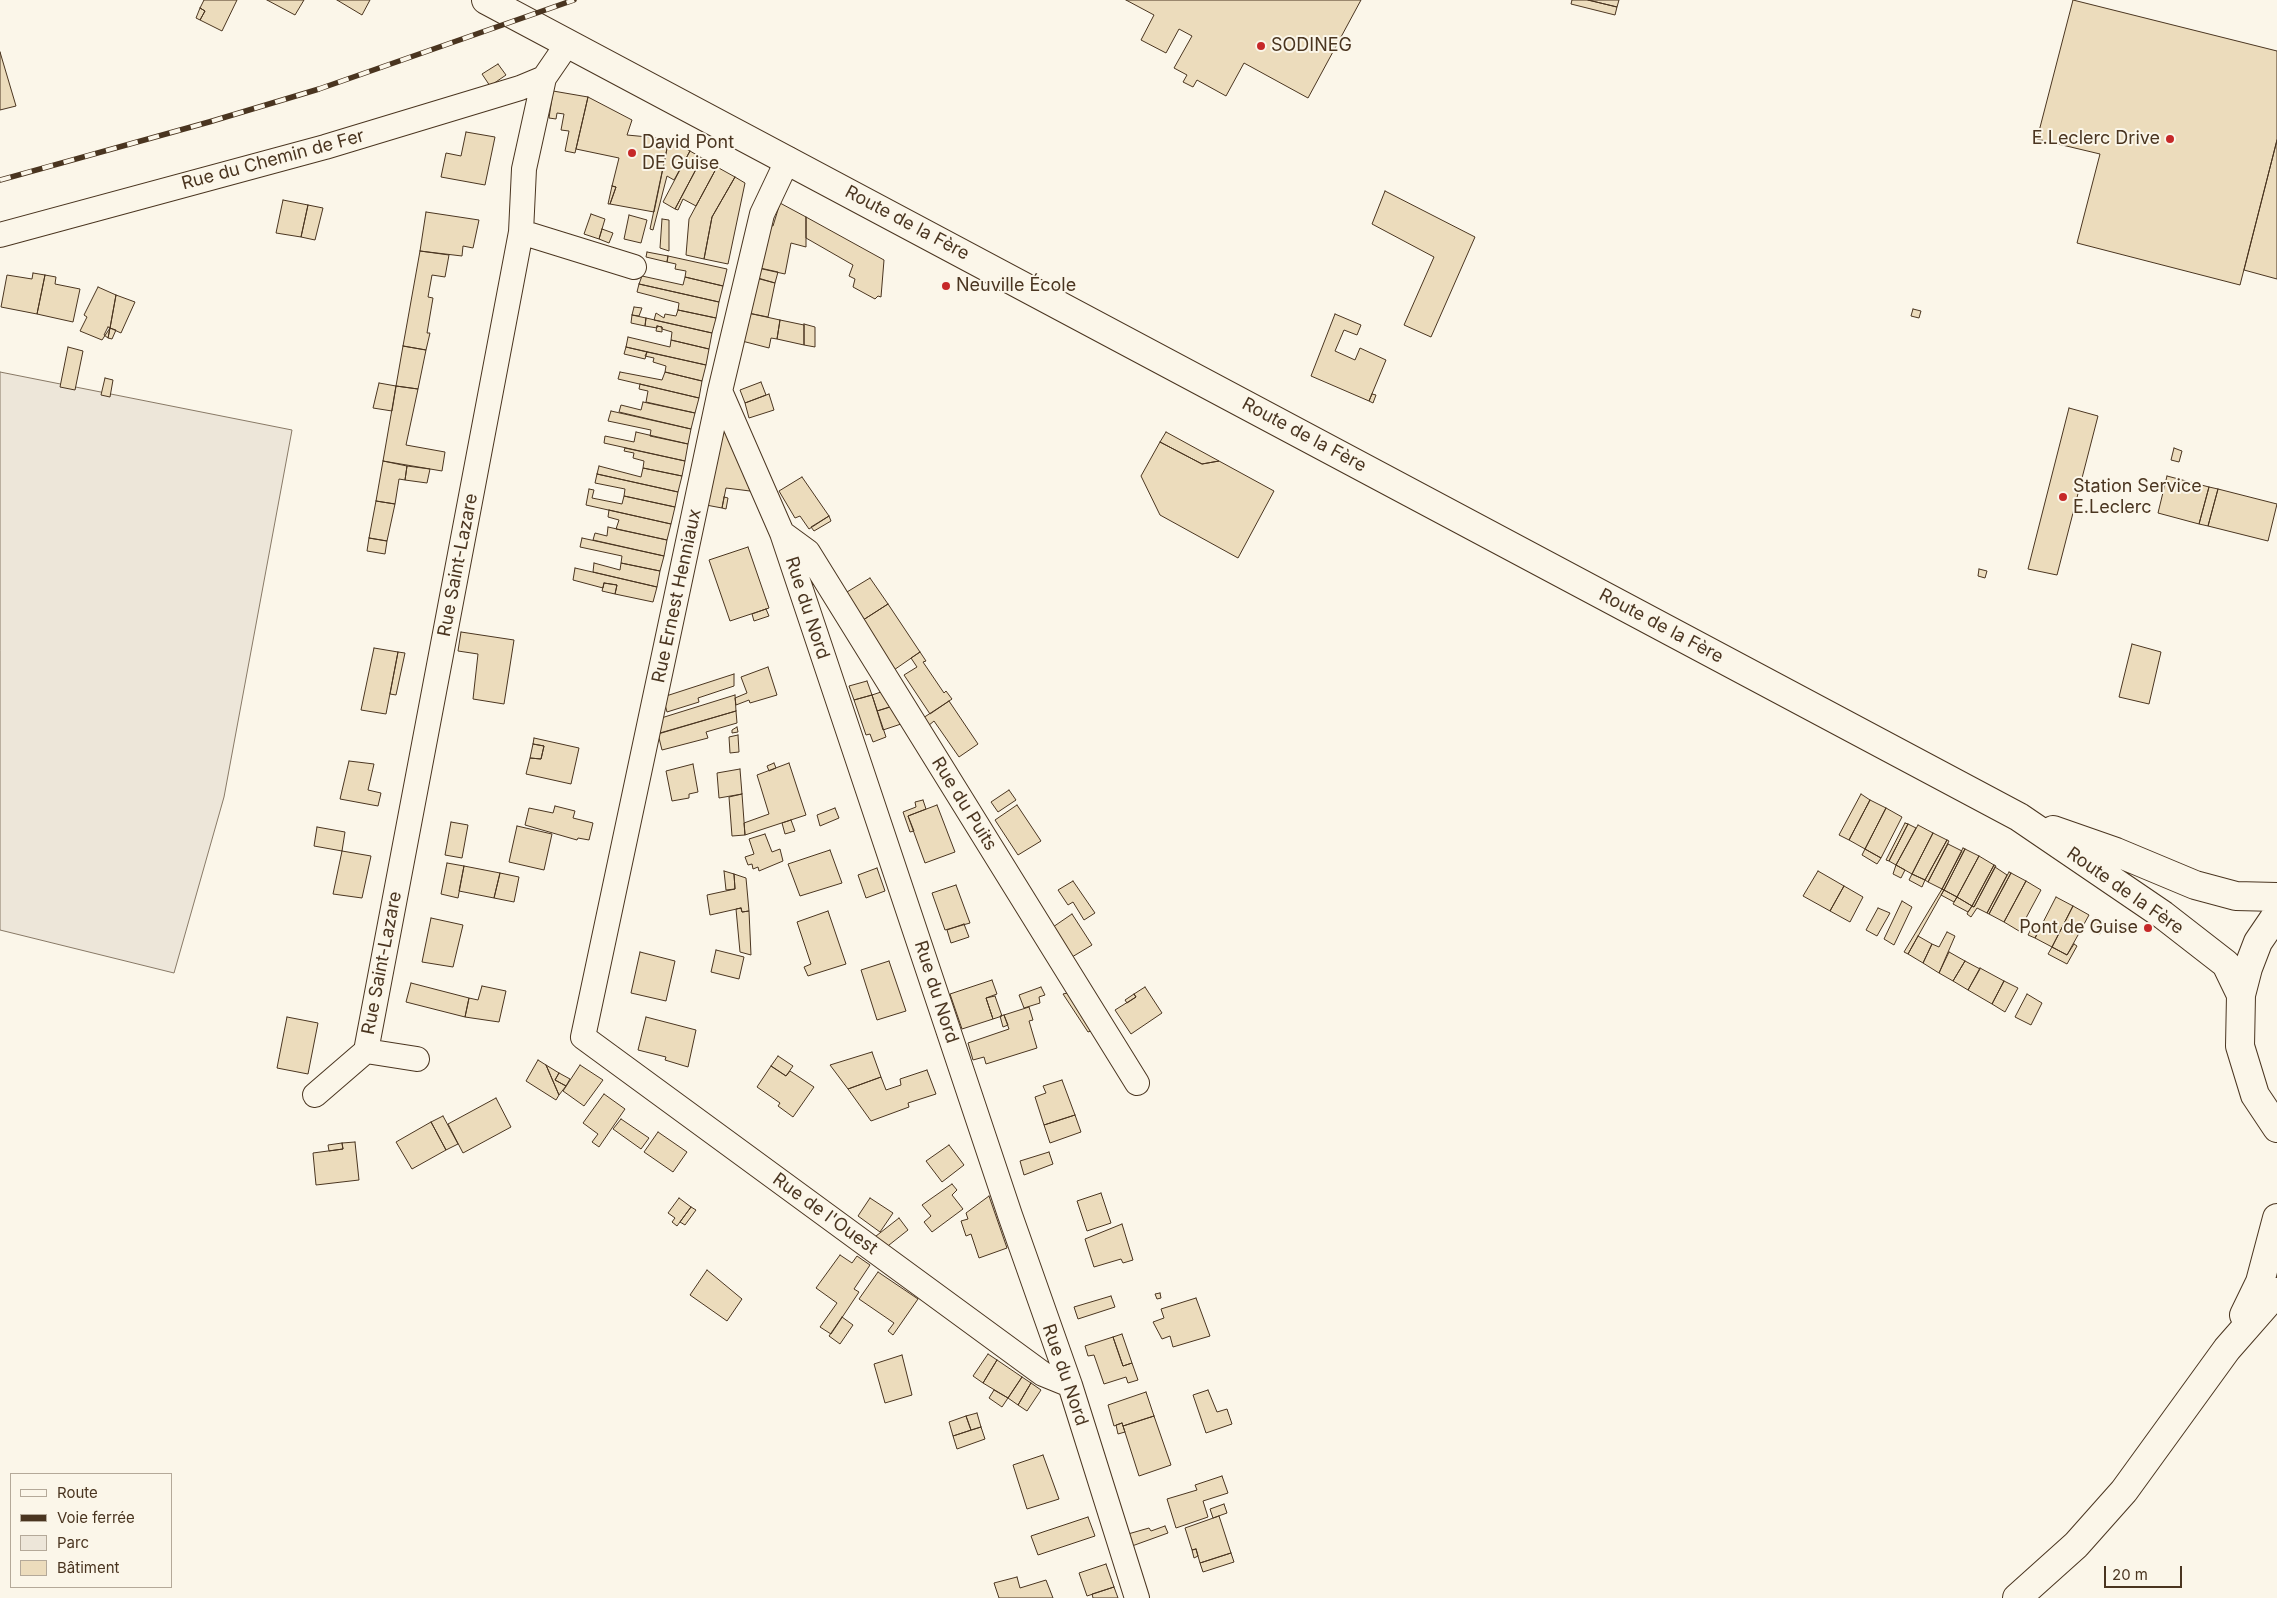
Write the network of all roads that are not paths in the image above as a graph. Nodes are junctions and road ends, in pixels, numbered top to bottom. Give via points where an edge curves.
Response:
1 (486, 0) edge
2 (579, 49) junction
3 (544, 78) junction
4 (788, 159) junction
5 (522, 232) junction
6 (0, 235) edge
7 (634, 267) dead end
8 (720, 391) junction
9 (782, 533) junction
10 (2019, 817) junction
11 (2277, 897) edge
12 (2277, 914) edge
13 (2241, 995) junction
14 (583, 1037) joint
15 (366, 1051) junction
16 (417, 1059) dead end
17 (1137, 1083) dead end
18 (315, 1094) dead end
19 (2277, 1128) edge
20 (2277, 1218) edge
21 (2277, 1292) edge
22 (2227, 1349) junction
23 (1070, 1385) junction
24 (1137, 1598) edge
25 (2017, 1598) edge

1 - 2 main road, Route de la Fère
2 - 3 street
2 - 4 main road, Route de la Fère
3 - 5 street, Rue Saint-Lazare via 524,169
3 - 6 street, Rue du Chemin de Fer via 325,147
4 - 8 street, Rue Ernest Henniaux via 762,214
4 - 10 main road, Route de la Fère
5 - 7 street
5 - 15 street, Rue Saint-Lazare
8 - 9 street, Rue du Nord
8 - 14 street, Rue Ernest Henniaux
9 - 17 street, Rue du Puits via 808,552
9 - 23 street, Rue du Nord
10 - 11 main road, Route de la Fère via 2195,885 2236,896
10 - 13 main road, Route de la Fère via 2163,915 2226,964
12 - 13 main road via 2258,942
13 - 19 main road via 2240,1046 2255,1095
14 - 23 street, Rue de l'Ouest via 1043,1374
15 - 16 street
15 - 18 street
20 - 22 main road via 2260,1282
21 - 22 main road
22 - 25 main road via 2124,1491 2076,1545
23 - 24 street, Rue du Nord

